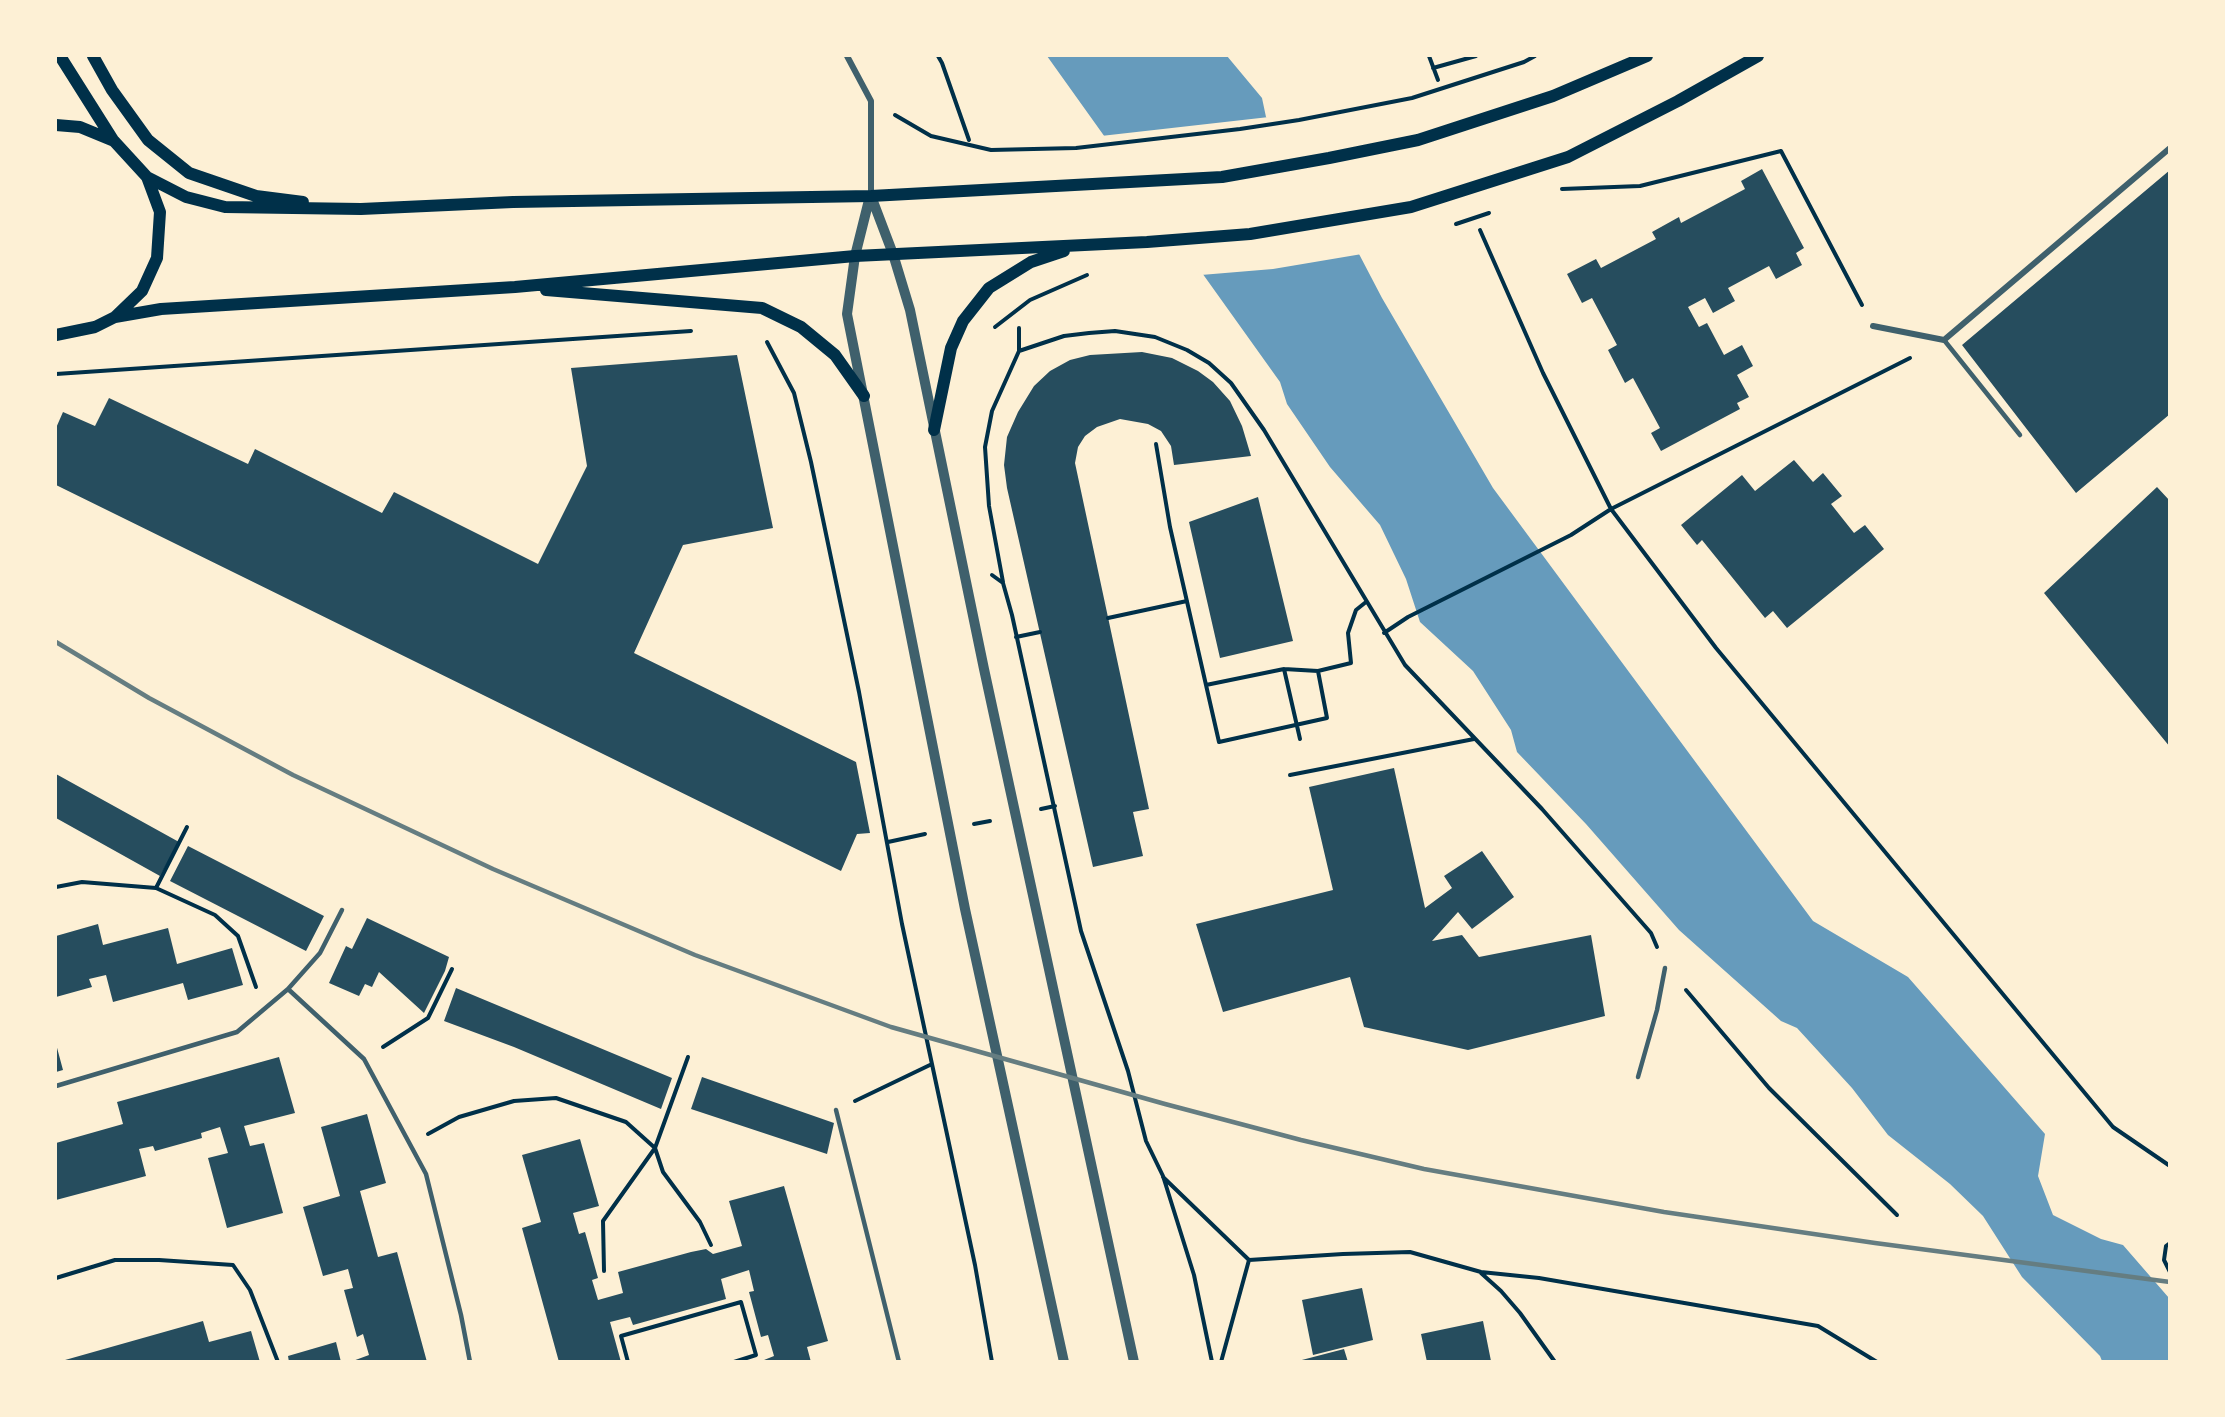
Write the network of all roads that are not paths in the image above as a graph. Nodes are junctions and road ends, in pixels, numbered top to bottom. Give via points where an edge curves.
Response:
1 (60, 56) edge
2 (93, 56) edge
3 (848, 56) edge
4 (1647, 56) edge
5 (1758, 56) edge
6 (56, 125) edge
7 (114, 141) junction
8 (2169, 148) edge
9 (147, 177) junction
10 (870, 196) junction
11 (361, 209) junction
12 (1079, 246) junction
13 (893, 254) junction
14 (855, 256) junction
15 (515, 287) junction
16 (116, 317) junction
17 (1873, 326) road end
18 (56, 335) edge
19 (1944, 340) junction
20 (864, 396) junction
21 (934, 430) junction
22 (2020, 435) dead end
23 (342, 910) dead end
24 (1665, 968) road end
25 (288, 988) junction
26 (1638, 1077) dead end
27 (56, 1086) edge
28 (836, 1110) road end
29 (470, 1362) edge
30 (899, 1362) edge
31 (1064, 1362) edge
32 (1134, 1362) edge

1 - 7 main road
2 - 11 main road via 148,140 189,173 256,196
3 - 10 street via 872,101
4 - 10 main road via 1531,104 1418,140 1329,158 1222,177
5 - 12 main road via 1678,102 1568,157 1411,207 1250,234
6 - 7 main road via 80,127
7 - 9 main road
8 - 19 street
9 - 11 main road via 186,197 225,207
9 - 16 main road via 160,212 157,258 142,291
10 - 11 main road via 513,202
10 - 13 street
10 - 14 street
12 - 13 main road
12 - 21 main road via 1031,262 989,288 969,313 951,348
13 - 14 main road
13 - 21 street via 910,310
14 - 15 main road
14 - 20 street via 847,314
15 - 16 main road via 160,309
15 - 20 main road via 762,308 801,327 835,355
16 - 18 main road via 95,327
17 - 19 street
19 - 22 lane
20 - 31 street via 965,909
21 - 32 street
23 - 25 lane via 320,953
24 - 26 lane
25 - 27 lane via 237,1032
25 - 29 lane via 364,1059 426,1174
28 - 30 lane

